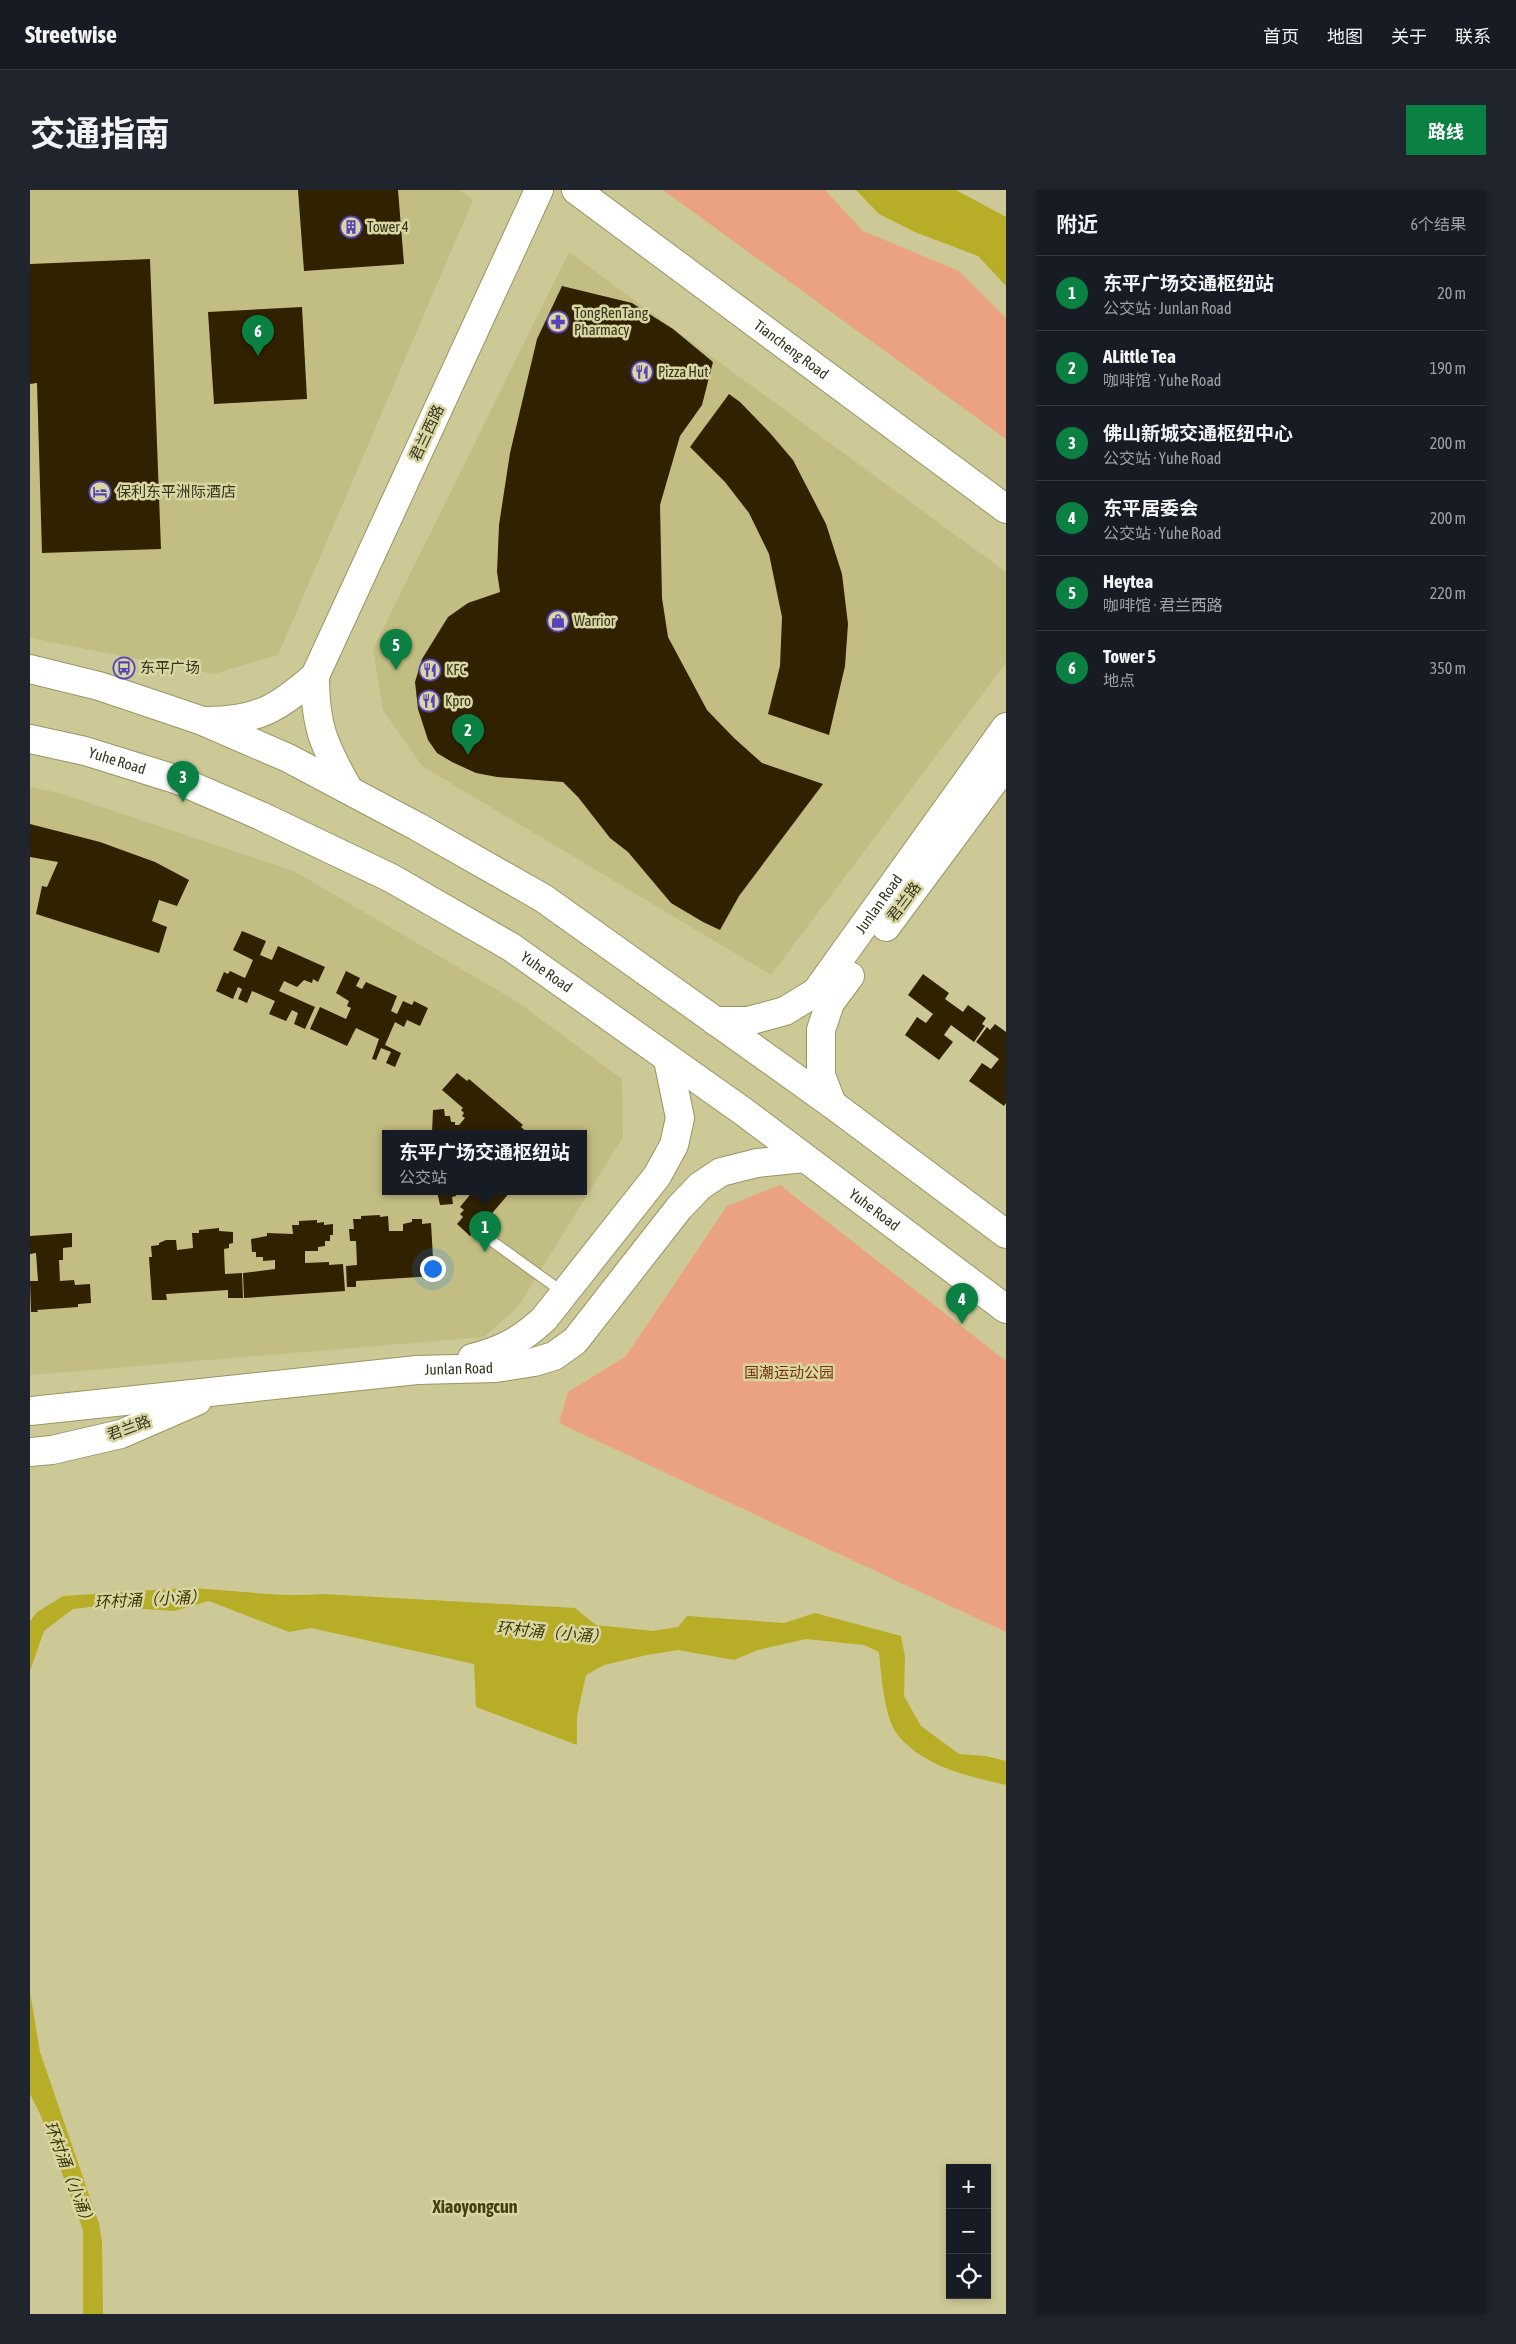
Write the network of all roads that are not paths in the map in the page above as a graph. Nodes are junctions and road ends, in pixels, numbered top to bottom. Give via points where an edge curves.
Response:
1 (539, 190) edge
2 (576, 190) edge
3 (1006, 509) edge
4 (30, 669) edge
5 (315, 676) junction
6 (200, 720) junction
7 (1006, 727) edge
8 (30, 739) edge
9 (1006, 765) edge
10 (349, 790) junction
11 (715, 1021) junction
12 (668, 1060) junction
13 (832, 1104) junction
14 (804, 1158) junction
15 (482, 1234) dead end
16 (1006, 1234) edge
17 (565, 1294) junction
18 (1006, 1309) edge
19 (417, 1370) junction
20 (223, 1390) junction
21 (30, 1411) edge
22 (30, 1452) edge

1 - 5 street, 君兰西路
2 - 3 street, Tiancheng Road
4 - 6 street via 99,686
5 - 6 street via 288,700 264,713 231,721
5 - 10 street via 318,726
6 - 10 street via 288,758
7 - 11 street, Junlan Road via 816,992 785,1011 748,1021
8 - 12 street, Yuhe Road via 85,751 178,780 391,878 512,947
9 - 13 street, 君兰路 via 830,1003 821,1030 821,1074
10 - 11 street via 543,898
11 - 13 street
12 - 14 street, Yuhe Road
12 - 17 street via 680,1118 674,1145 657,1176
13 - 16 street
14 - 18 street, Yuhe Road
14 - 19 street, Junlan Road via 757,1163 721,1172 700,1186 679,1208 575,1341 554,1356 496,1368
15 - 17 lane
17 - 19 street via 524,1338 498,1352
19 - 20 street, Junlan Road
20 - 21 street, Junlan Road
20 - 22 street, 君兰路 via 120,1434

